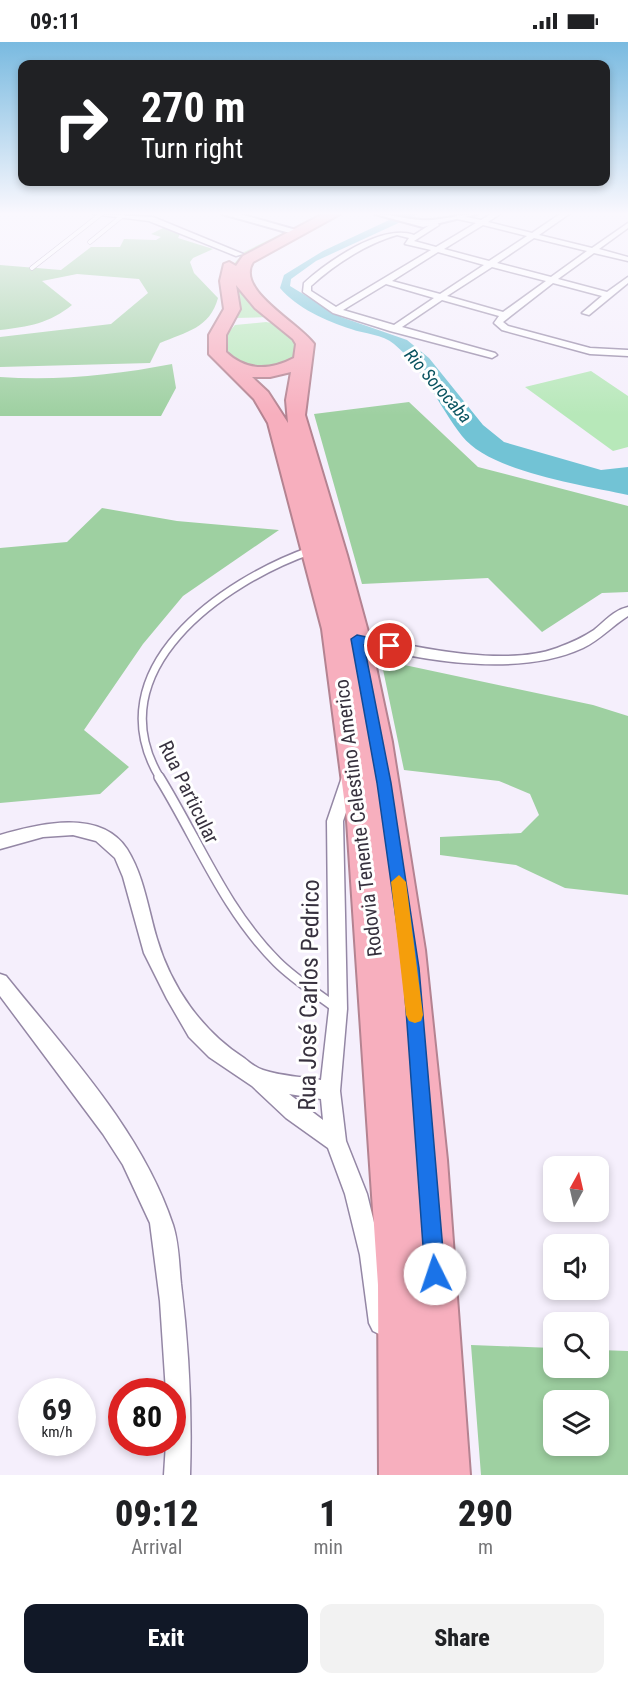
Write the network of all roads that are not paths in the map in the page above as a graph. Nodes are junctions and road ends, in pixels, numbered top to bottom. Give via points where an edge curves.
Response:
1 (228, 281) edge
2 (243, 281) edge
3 (311, 281) edge
4 (384, 281) joint
5 (466, 281) edge
6 (552, 281) joint
7 (626, 281) edge
8 (608, 295) junction
9 (441, 297) junction
10 (336, 311) junction
11 (586, 313) dead end
12 (504, 315) junction
13 (250, 321) junction
14 (393, 329) junction
15 (628, 353) edge
16 (492, 355) dead end
17 (303, 360) junction
18 (235, 369) junction
19 (313, 549) junction
20 (628, 611) edge
21 (357, 639) junction
22 (355, 763) junction
23 (2, 841) edge
24 (0, 982) edge
25 (338, 1009) junction
26 (259, 1079) junction
27 (330, 1091) junction
28 (336, 1141) junction
29 (177, 1475) edge
30 (402, 1475) edge
31 (446, 1475) edge

1 - 13 highway, Rodovia Tenente Celestino Americo via 232,309
2 - 13 highway, Rodovia Tenente Celestino Americo via 252,298
3 - 10 street via 307,292
4 - 9 street
4 - 10 street
5 - 9 street
6 - 8 street
6 - 12 street
7 - 8 street
8 - 11 street
9 - 12 street
9 - 14 street
10 - 14 street
12 - 15 street via 498,324 505,328 590,351
13 - 17 highway, Rodovia Tenente Celestino Americo via 302,336
13 - 18 highway, Rodovia Tenente Celestino Americo via 217,333 218,354
14 - 16 street
17 - 18 highway via 277,372
17 - 21 highway, Rodovia Tenente Celestino Americo via 295,415
18 - 19 highway, Rodovia Tenente Celestino Americo via 261,396 278,423
19 - 22 highway, Rodovia Tenente Celestino Americo via 333,629
19 - 25 lane, Rua Particular via 289,556 239,582 191,619 170,646 146,690 143,719 146,748 214,881 272,958
20 - 21 street via 616,616 594,636 548,656 530,659 455,655
21 - 31 highway, Rodovia Tenente Celestino Americo via 384,783 411,968 437,1298
22 - 25 street, Rua José Carlos Pedrico via 335,821
22 - 30 highway, Rodovia Tenente Celestino Americo via 374,945 399,1284
23 - 26 street via 63,828 95,834 115,845 130,871 150,945 176,997 202,1038
24 - 29 street via 81,1086 140,1175 162,1225 178,1360
25 - 27 street, Rua José Carlos Pedrico
26 - 27 street
26 - 28 street via 293,1111
27 - 28 street, Rua José Carlos Pedrico
28 - 30 street, Rua José Carlos Pedrico via 356,1194 371,1255

